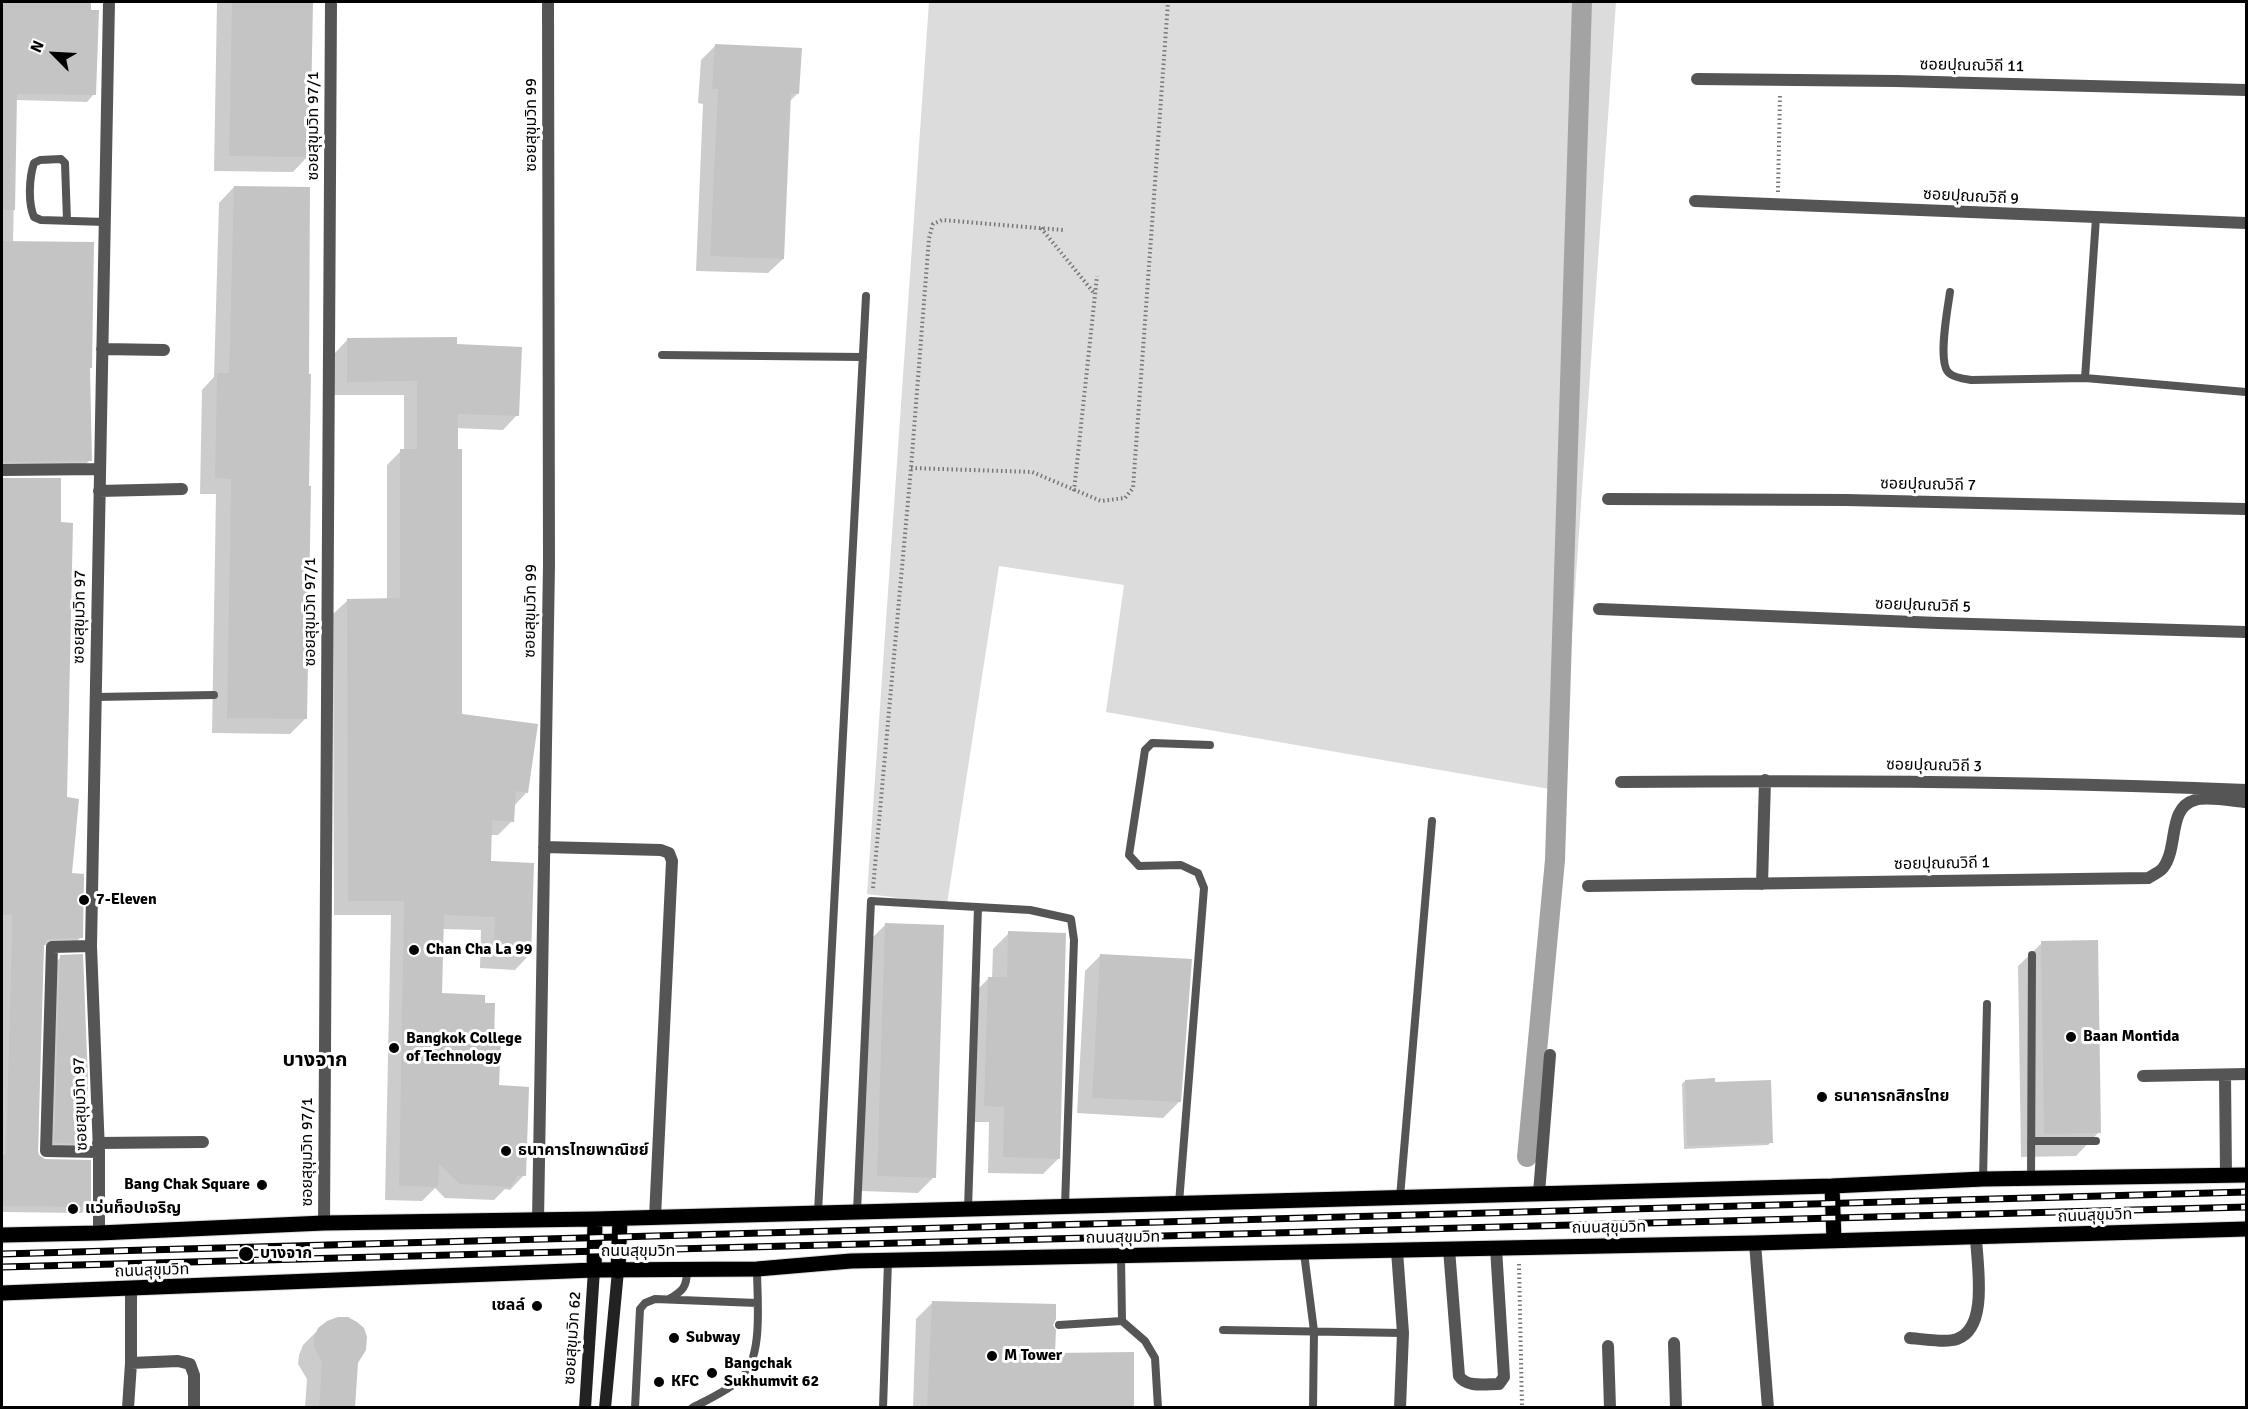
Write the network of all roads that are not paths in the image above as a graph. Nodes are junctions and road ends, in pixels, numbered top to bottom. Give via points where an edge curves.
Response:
1 (109, 2) edge
2 (331, 2) edge
3 (548, 2) edge
4 (1697, 80) dead end
5 (2247, 90) edge
6 (1695, 201) dead end
7 (2096, 218) junction
8 (67, 220) junction
9 (105, 222) junction
10 (2247, 224) edge
11 (1950, 292) dead end
12 (866, 296) dead end
13 (102, 349) junction
14 (164, 350) dead end
15 (662, 355) dead end
16 (863, 357) junction
17 (2085, 378) junction
18 (2247, 392) edge
19 (99, 469) junction
20 (2, 470) edge
21 (182, 489) dead end
22 (99, 491) junction
23 (1608, 499) dead end
24 (2247, 509) edge
25 (1599, 609) dead end
26 (2247, 632) edge
27 (214, 695) dead end
28 (95, 697) junction
29 (1210, 745) dead end
30 (1765, 780) junction
31 (1621, 782) dead end
32 (2247, 790) edge
33 (2247, 802) edge
34 (1432, 821) dead end
35 (544, 847) junction
36 (1762, 884) junction
37 (1588, 886) dead end
38 (978, 907) junction
39 (91, 946) junction
40 (2032, 955) dead end
41 (1987, 1004) dead end
42 (1550, 1056) dead end
43 (2247, 1074) edge
44 (2225, 1075) junction
45 (2143, 1076) dead end
46 (2031, 1141) junction
47 (2096, 1141) dead end
48 (202, 1142) dead end
49 (99, 1148) junction
50 (2247, 1175) edge
51 (2226, 1176) junction
52 (1983, 1179) junction
53 (2031, 1179) junction
54 (1832, 1186) junction
55 (1539, 1193) junction
56 (1400, 1197) junction
57 (1179, 1203) junction
58 (1065, 1206) junction
59 (968, 1209) junction
60 (858, 1211) junction
61 (818, 1212) junction
62 (655, 1217) junction
63 (620, 1218) junction
64 (595, 1219) junction
65 (538, 1221) junction
66 (324, 1223) junction
67 (2247, 1229) edge
68 (99, 1233) junction
69 (2, 1235) edge
70 (1976, 1237) junction
71 (1834, 1240) junction
72 (1755, 1243) junction
73 (1496, 1248) junction
74 (1449, 1249) junction
75 (1397, 1251) junction
76 (1304, 1253) junction
77 (1121, 1256) junction
78 (888, 1261) junction
79 (757, 1269) junction
80 (594, 1270) junction
81 (687, 1270) junction
82 (618, 1271) junction
83 (131, 1290) junction
84 (2, 1293) edge
85 (668, 1300) junction
86 (758, 1303) junction
87 (1122, 1321) junction
88 (1059, 1325) dead end
89 (1223, 1330) dead end
90 (1314, 1331) junction
91 (1403, 1333) junction
92 (1910, 1338) dead end
93 (1674, 1343) dead end
94 (1608, 1346) dead end
95 (131, 1363) junction
96 (128, 1407) edge
97 (194, 1407) edge
98 (585, 1407) edge
99 (605, 1407) edge
100 (635, 1407) edge
101 (692, 1407) edge
102 (884, 1407) edge
103 (1158, 1407) edge
104 (1313, 1407) edge
105 (1400, 1407) edge
106 (1610, 1407) edge
107 (1676, 1407) edge
108 (1768, 1407) edge

1 - 9 street, ซอยสุขุมวิท 97
2 - 66 street, ซอยสุขุมวิท 97/1
3 - 35 street, ซอยสุขุมวิท 99 via 549,565
4 - 5 street, ซอยปุณณวิถี 11
6 - 7 street, ซอยปุณณวิถี 9
7 - 10 street, ซอยปุณณวิถี 9
7 - 17 lane
8 - 8 lane via 34,217 34,163 61,159 64,163
8 - 9 lane
9 - 13 street, ซอยสุขุมวิท 97
11 - 17 lane via 1944,346 1944,366 1949,373 1972,380
12 - 16 lane
13 - 14 street
13 - 19 street, ซอยสุขุมวิท 97
15 - 16 lane
16 - 61 lane
17 - 18 lane
19 - 20 street
19 - 22 street, ซอยสุขุมวิท 97
21 - 22 street
22 - 28 street, ซอยสุขุมวิท 97
23 - 24 street, ซอยปุณณวิถี 7 via 1869,500
25 - 26 street, ซอยปุณณวิถี 5
27 - 28 lane
28 - 39 street, ซอยสุขุมวิท 97
29 - 57 lane via 1152,743 1144,750 1129,855 1139,866 1181,865 1198,873 1204,888
30 - 31 street, ซอยปุณณวิถี 3
30 - 32 street, ซอยปุณณวิถี 3
30 - 36 street
33 - 36 street, ซอยปุณณวิถี 1 via 2197,799 2184,806 2179,812 2170,855 2163,869 2148,878
34 - 56 lane
35 - 62 street via 661,850 669,853 672,861
35 - 65 street, ซอยสุขุมวิท 99
36 - 37 street, ซอยปุณณวิถี 1
38 - 58 lane via 1030,910 1071,919 1074,940
38 - 59 lane
38 - 60 lane via 872,901
39 - 49 street, ซอยสุขุมวิท 97
39 - 49 street via 52,947 46,1151
40 - 46 lane
41 - 52 lane
42 - 55 street
43 - 44 street
44 - 45 street
44 - 51 street
46 - 47 lane
46 - 53 lane
48 - 49 street
49 - 68 street, ซอยสุขุมวิท 97
50 - 51 main road, ถนนสุขุมวิท
51 - 53 main road, ถนนสุขุมวิท
52 - 53 main road, ถนนสุขุมวิท
52 - 54 main road, ถนนสุขุมวิท
54 - 55 main road, ถนนสุขุมวิท
54 - 71 main road
55 - 56 main road, ถนนสุขุมวิท
56 - 57 main road, ถนนสุขุมวิท
57 - 58 main road, ถนนสุขุมวิท
58 - 59 main road, ถนนสุขุมวิท
59 - 60 main road, ถนนสุขุมวิท
60 - 61 main road, ถนนสุขุมวิท
61 - 62 main road, ถนนสุขุมวิท
62 - 63 main road, ถนนสุขุมวิท
63 - 64 main road, ถนนสุขุมวิท
63 - 82 main road
64 - 65 main road, ถนนสุขุมวิท
64 - 80 main road
65 - 66 main road, ถนนสุขุมวิท
66 - 68 main road, ถนนสุขุมวิท
67 - 70 main road, ถนนสุขุมวิท
68 - 69 main road, ถนนสุขุมวิท
70 - 71 main road, ถนนสุขุมวิท
70 - 92 street via 1978,1313 1971,1330 1956,1340
71 - 72 main road, ถนนสุขุมวิท
72 - 73 main road, ถนนสุขุมวิท
72 - 108 street
73 - 74 main road, ถนนสุขุมวิท
73 - 74 street via 1504,1377 1499,1384 1469,1384 1459,1376
74 - 75 main road, ถนนสุขุมวิท
75 - 76 main road, ถนนสุขุมวิท
75 - 91 street
76 - 77 main road, ถนนสุขุมวิท
76 - 90 lane
77 - 78 main road, ถนนสุขุมวิท
77 - 87 lane
78 - 79 main road, ถนนสุขุมวิท
78 - 102 lane
79 - 81 main road, ถนนสุขุมวิท
79 - 86 lane
80 - 82 main road, ถนนสุขุมวิท
80 - 83 main road, ถนนสุขุมวิท
80 - 98 street, ซอยสุขุมวิท 62
81 - 82 main road, ถนนสุขุมวิท
81 - 85 lane via 684,1290
82 - 99 street
83 - 84 main road, ถนนสุขุมวิท
83 - 95 street
85 - 86 lane
85 - 100 lane via 655,1299 640,1309
86 - 101 lane via 755,1353 749,1368 723,1392
87 - 88 lane
87 - 103 lane via 1145,1341 1155,1358
89 - 90 lane
90 - 91 lane
90 - 104 lane
91 - 105 street
93 - 107 street
94 - 106 street
95 - 96 street
95 - 97 street via 190,1364

